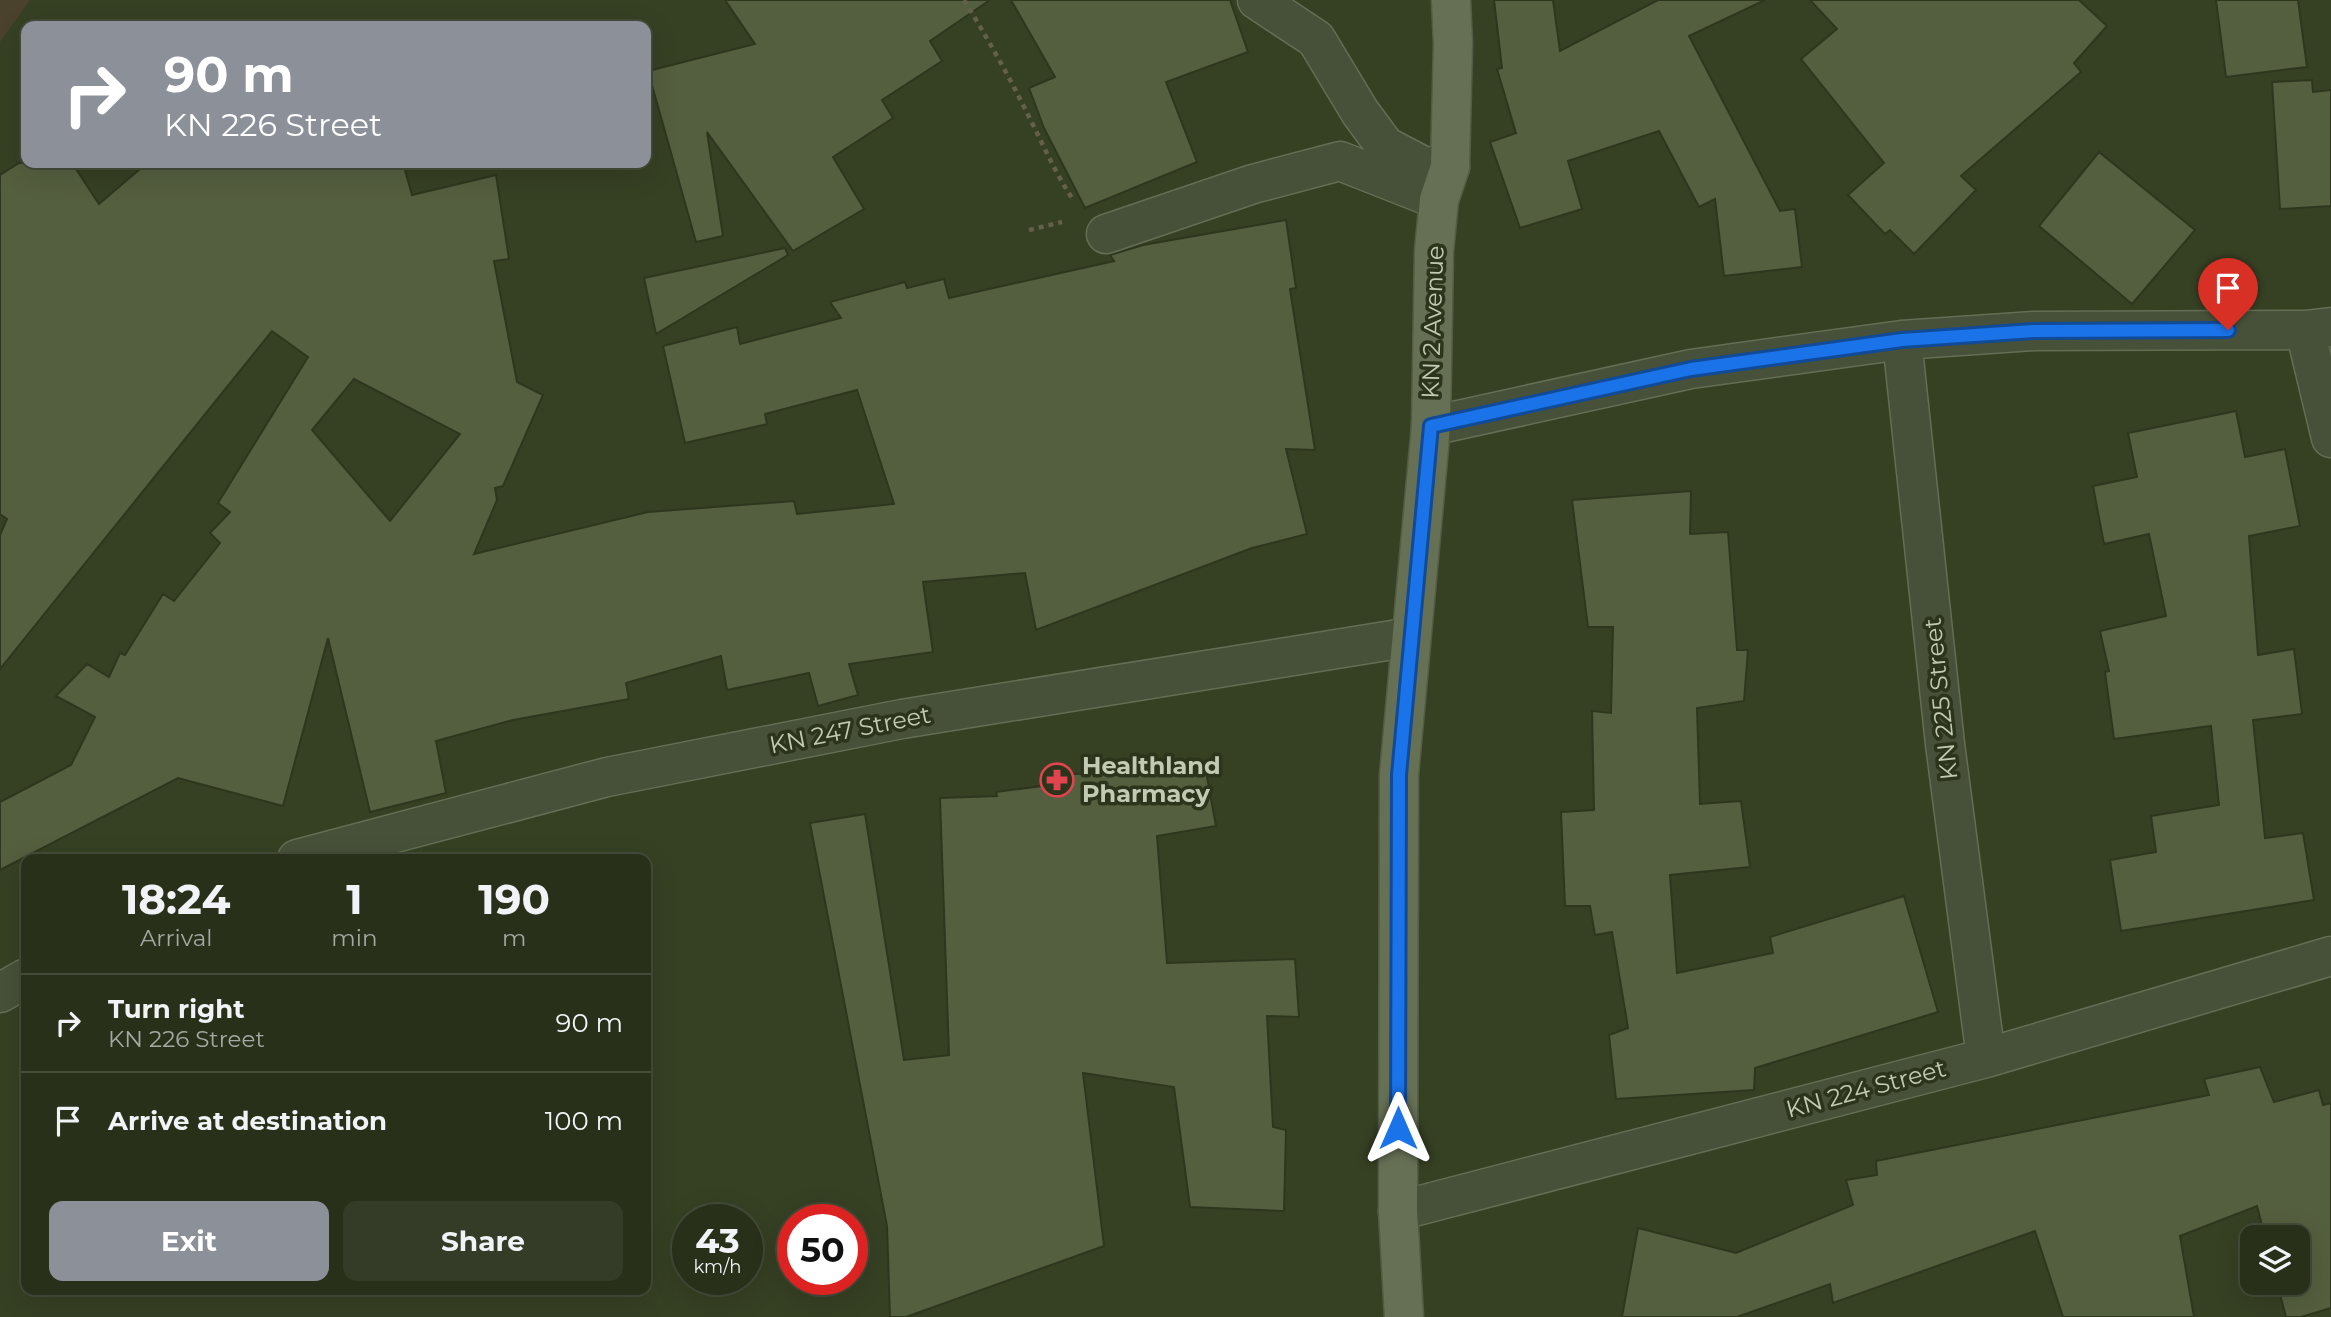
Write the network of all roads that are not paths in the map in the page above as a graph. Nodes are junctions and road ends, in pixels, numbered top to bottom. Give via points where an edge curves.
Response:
1 (1257, 0) edge
2 (1451, 0) edge
3 (1444, 184) junction
4 (1106, 233) road end
5 (2318, 328) edge
6 (1902, 340) junction
7 (1431, 426) junction
8 (2331, 438) edge
9 (1410, 637) junction
10 (316, 854) edge
11 (2331, 956) edge
12 (21, 981) edge
13 (0, 993) edge
14 (1986, 1058) junction
15 (1398, 1210) junction
16 (1404, 1317) edge

1 - 3 street via 1316,39 1385,146 1423,166
2 - 3 main road, KN 2 Avenue via 1454,44
3 - 4 street via 1340,161 1253,184
3 - 7 main road, KN 2 Avenue via 1434,251
5 - 6 street via 2034,331
5 - 8 street
6 - 7 street via 1691,369
6 - 14 street, KN 225 Street via 1945,744
7 - 9 main road, KN 2 Avenue
9 - 10 street, KN 247 Street via 902,719 620,774
9 - 15 main road, KN 2 Avenue via 1399,789
11 - 14 street, KN 224 Street
12 - 13 street
14 - 15 street, KN 224 Street
15 - 16 main road, KN 2 Avenue

